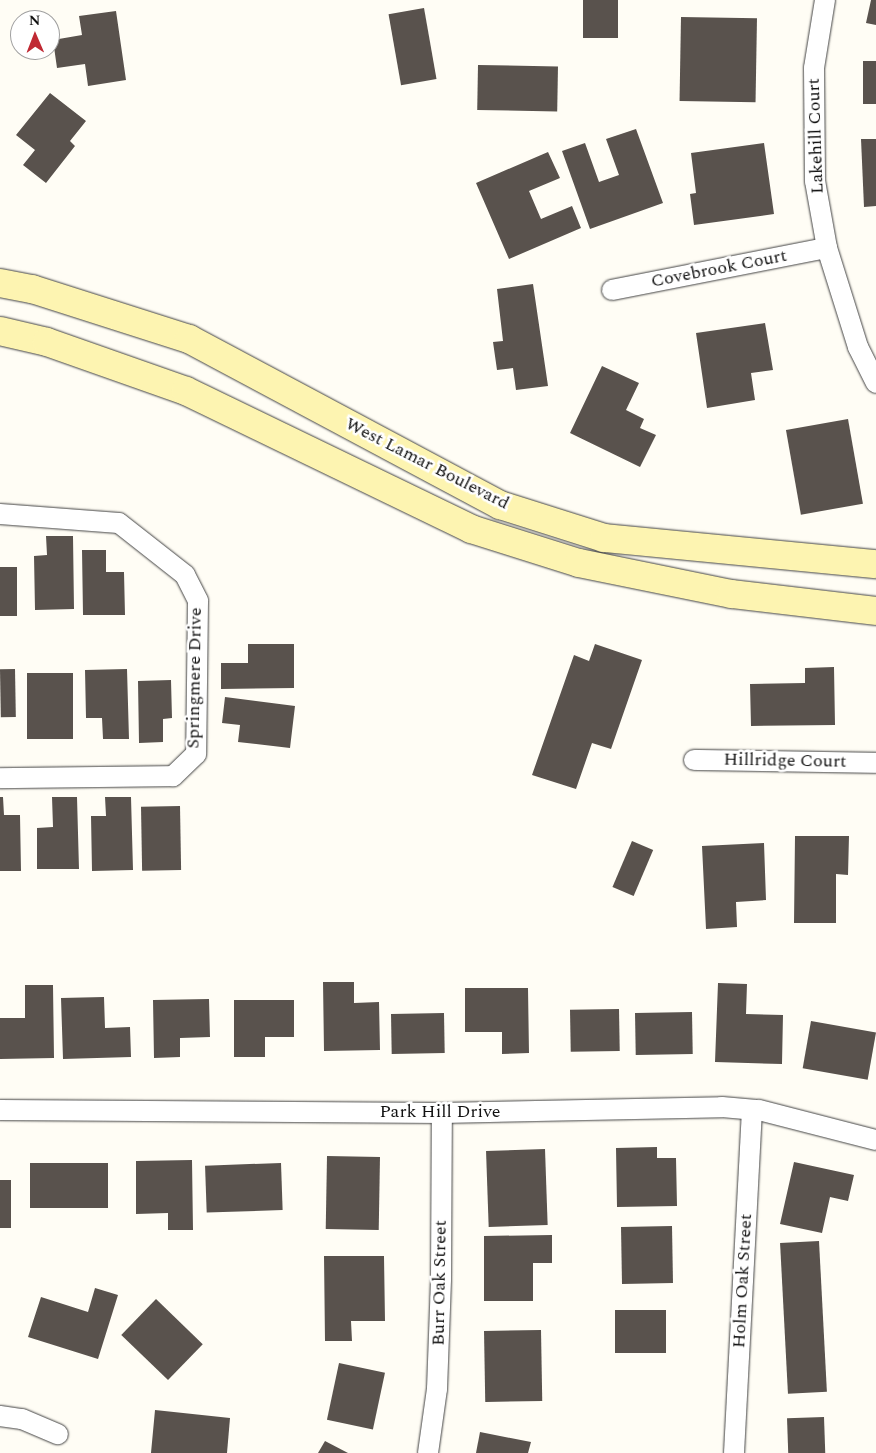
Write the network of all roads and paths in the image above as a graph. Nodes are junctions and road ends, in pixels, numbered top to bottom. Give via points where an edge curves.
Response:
1 (825, 0) edge
2 (827, 248) junction
3 (0, 283) edge
4 (612, 290) dead end
5 (0, 331) edge
6 (876, 383) edge
7 (0, 514) edge
8 (876, 564) edge
9 (876, 611) edge
10 (694, 760) dead end
11 (876, 763) edge
12 (0, 778) edge
13 (0, 1110) edge
14 (752, 1110) junction
15 (442, 1113) junction
16 (876, 1140) edge
17 (0, 1416) edge
18 (58, 1434) dead end
19 (428, 1453) edge
20 (734, 1453) edge

1 - 2 street, Lakehill Court via 814,68 815,181
2 - 4 street, Covebrook Court
2 - 6 street, Lakehill Court via 858,347
3 - 8 main road, West Lamar Boulevard via 32,288 189,340 500,505 604,538
5 - 9 main road, West Lamar Boulevard via 47,342 186,391 471,529 579,564 732,594
7 - 12 street, Springmere Drive via 120,523 185,575 198,601 196,754 173,776
10 - 11 street, Hillridge Court
13 - 15 street, Park Hill Drive
14 - 15 street, Park Hill Drive via 722,1107
14 - 16 street, Park Hill Drive
14 - 20 street, Holm Oak Street
15 - 19 street, Burr Oak Street via 437,1389
17 - 18 street via 22,1420

